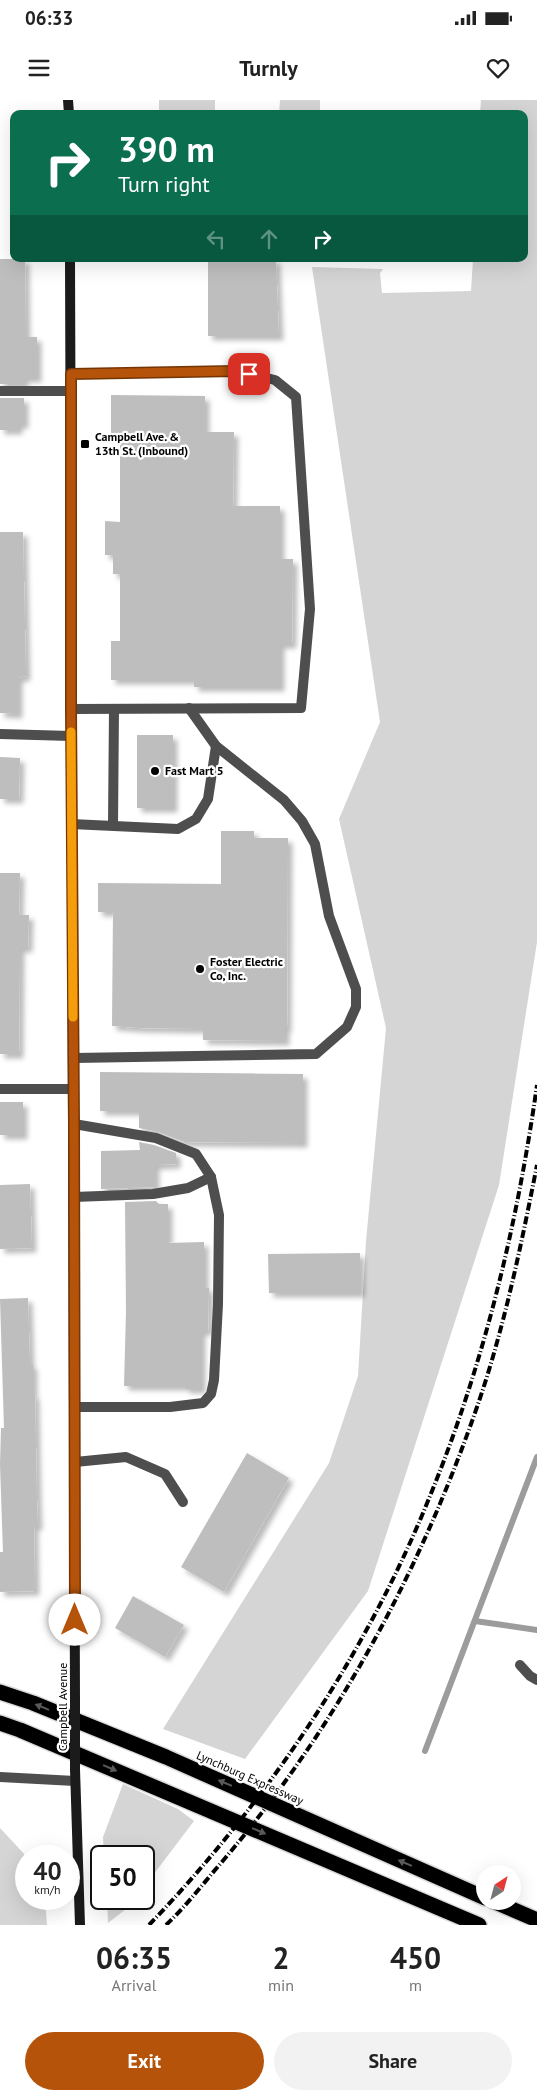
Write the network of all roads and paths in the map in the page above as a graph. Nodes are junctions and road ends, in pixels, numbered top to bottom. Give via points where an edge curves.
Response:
1 (70, 262) edge
2 (71, 374) junction
3 (0, 391) edge
4 (71, 391) junction
5 (189, 708) junction
6 (71, 709) junction
7 (114, 709) junction
8 (0, 734) edge
9 (71, 736) junction
10 (216, 746) junction
11 (72, 824) junction
12 (114, 825) junction
13 (74, 1058) junction
14 (0, 1089) edge
15 (74, 1089) junction
16 (74, 1124) junction
17 (211, 1177) junction
18 (74, 1197) junction
19 (75, 1407) junction
20 (75, 1462) junction
21 (183, 1502) dead end
22 (520, 1665) dead end
23 (537, 1680) edge
24 (0, 1692) edge
25 (0, 1723) edge
26 (0, 1777) edge
27 (76, 1781) junction
28 (476, 1894) edge
29 (414, 1897) junction
30 (514, 1910) edge
31 (537, 1920) edge
32 (80, 1925) edge
33 (457, 1925) edge
34 (479, 1925) edge

1 - 2 main road, Campbell Avenue
2 - 4 main road, Campbell Avenue
2 - 5 street via 236,371 275,380 296,397 310,609 302,708
3 - 4 street
4 - 6 main road, Campbell Avenue
5 - 7 street
5 - 10 street
6 - 7 street
6 - 9 main road, Campbell Avenue
7 - 12 street
8 - 9 street
9 - 11 main road, Campbell Avenue
10 - 12 street via 208,799 196,819 178,829
10 - 13 street via 284,800 302,821 315,844 329,916 356,988 356,1006 347,1027 316,1054
11 - 12 street
11 - 13 main road, Campbell Avenue
13 - 15 main road, Campbell Avenue
14 - 15 street
15 - 16 main road, Campbell Avenue
16 - 17 street via 156,1138 196,1154
16 - 18 main road, Campbell Avenue
17 - 18 street via 188,1188 153,1194
17 - 19 street via 219,1216 218,1304 211,1394 203,1403 170,1407
18 - 19 main road, Campbell Avenue
19 - 20 main road, Campbell Avenue
20 - 21 street via 126,1457 165,1474
20 - 27 main road, Campbell Avenue, bridge
22 - 23 street
28 -> 24 highway, Lynchburg Expressway via 166,1758
25 -> 29 highway
26 - 27 street
27 - 32 main road, Campbell Avenue
29 - 33 highway
29 - 34 highway
30 - 31 highway

